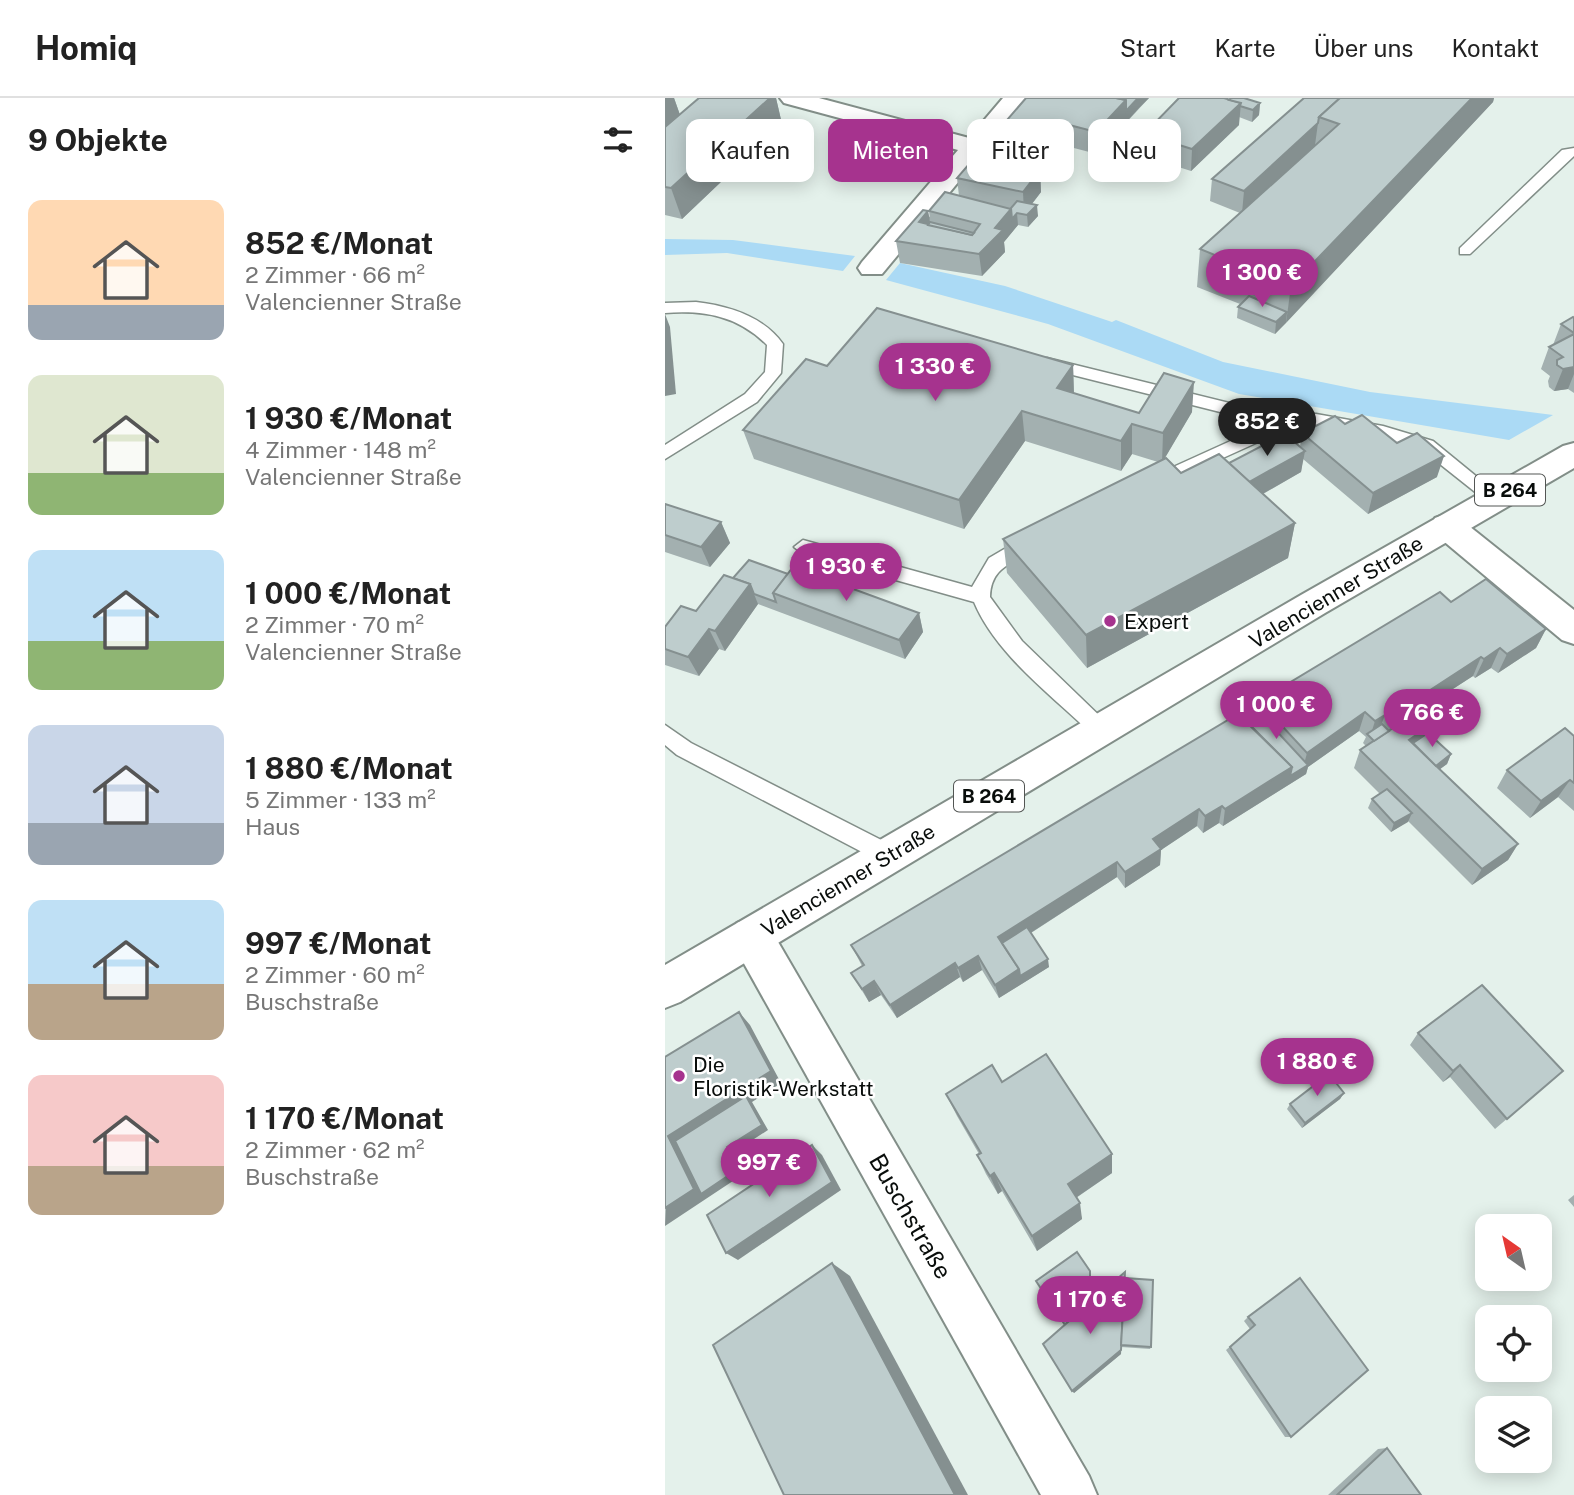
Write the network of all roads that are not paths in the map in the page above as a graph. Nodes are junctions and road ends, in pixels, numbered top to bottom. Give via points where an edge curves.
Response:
1 (792, 98) edge
2 (1016, 98) edge
3 (998, 119) edge
4 (967, 145) edge
5 (1574, 152) edge
6 (967, 155) edge
7 (1465, 251) dead end
8 (872, 268) dead end
9 (665, 308) edge
10 (1034, 360) edge
11 (1286, 423) junction
12 (665, 453) edge
13 (1574, 454) edge
14 (1142, 488) edge
15 (1495, 499) junction
16 (1447, 526) junction
17 (1045, 534) edge
18 (803, 547) dead end
19 (981, 597) junction
20 (1574, 630) edge
21 (1101, 730) junction
22 (665, 733) edge
23 (889, 855) junction
24 (752, 937) junction
25 (665, 988) edge
26 (1070, 1495) edge

1 - 4 street
2 - 3 street
5 - 7 lane via 1566,153
6 - 8 street
9 - 12 lane via 690,305 734,313 759,326 775,344 773,373 751,398
10 - 11 lane
11 - 14 lane
11 - 15 lane via 1316,420 1427,445
13 - 15 street, Valencienner Straße / B 264
15 - 16 street, Valencienner Straße / B 264
16 - 20 street
16 - 21 street, Valencienner Straße / B 264
17 - 19 lane via 1009,552 985,576
18 - 19 lane
19 - 21 lane via 996,625
21 - 23 street, Valencienner Straße / B 264
22 - 23 lane via 684,749
23 - 24 street, Valencienner Straße / B 264
24 - 25 street, Valencienner Straße / B 264
24 - 26 street, Buschstraße

